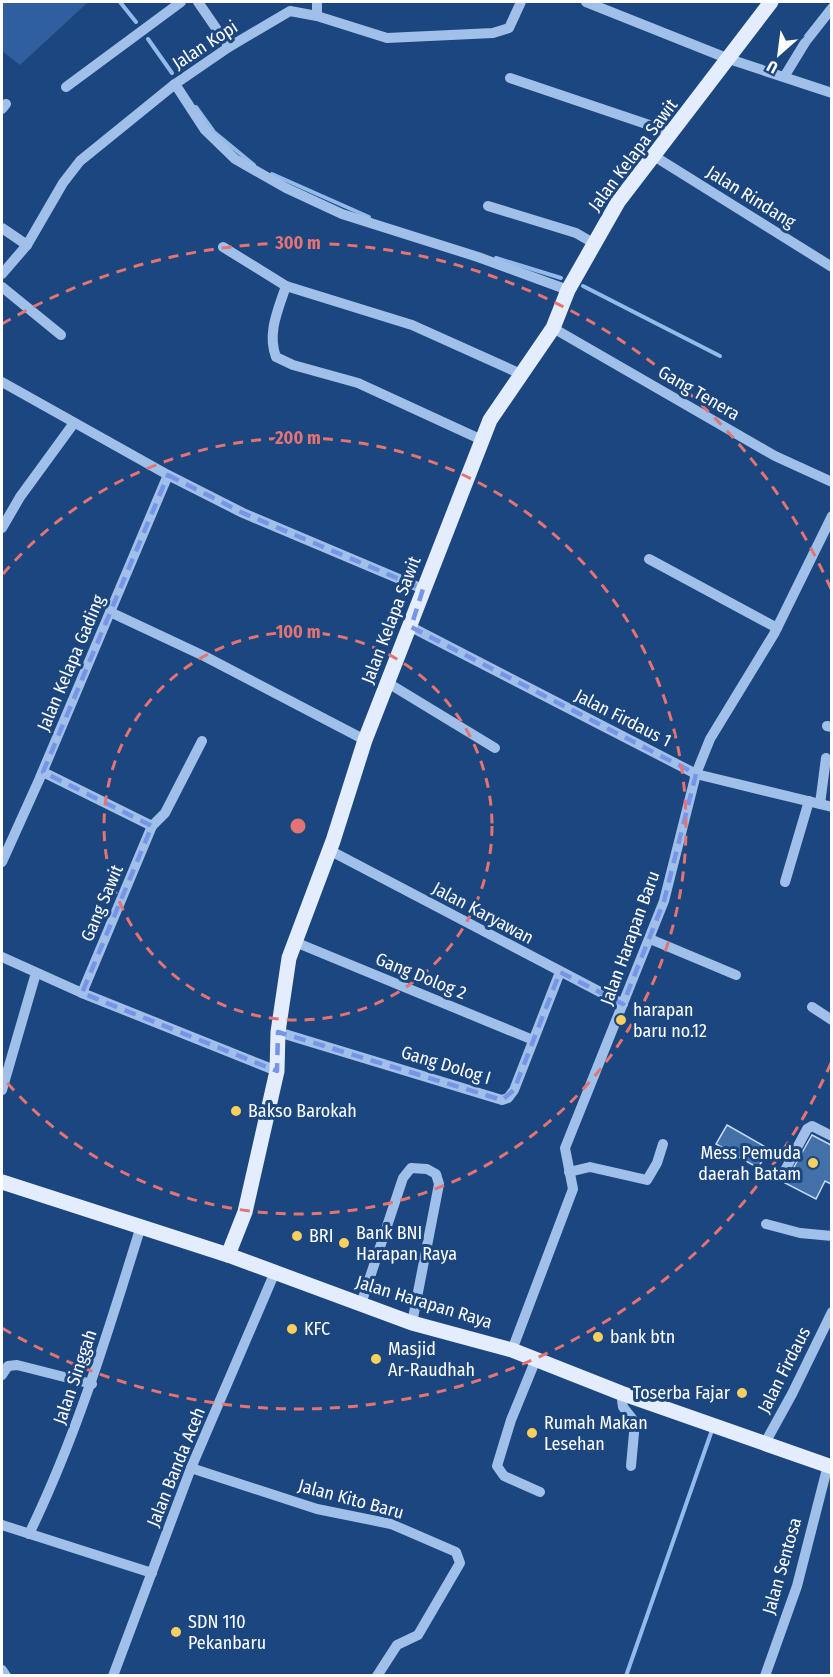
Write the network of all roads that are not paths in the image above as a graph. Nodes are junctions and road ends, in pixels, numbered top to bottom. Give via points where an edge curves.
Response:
1 (181, 2) edge
2 (198, 2) edge
3 (317, 2) edge
4 (521, 2) edge
5 (586, 2) edge
6 (771, 2) edge
7 (831, 8) edge
8 (317, 16) junction
9 (229, 46) junction
10 (729, 59) junction
11 (784, 77) junction
12 (510, 78) dead end
13 (175, 84) junction
14 (66, 87) dead end
15 (831, 93) edge
16 (673, 133) junction
17 (654, 156) junction
18 (488, 206) dead end
19 (2, 228) edge
20 (595, 244) junction
21 (27, 245) junction
22 (223, 247) dead end
23 (831, 267) edge
24 (2, 274) edge
25 (286, 286) junction
26 (2, 287) edge
27 (568, 290) junction
28 (552, 328) junction
29 (60, 335) dead end
30 (521, 374) junction
31 (2, 382) edge
32 (74, 423) junction
33 (482, 440) junction
34 (168, 475) junction
35 (831, 483) edge
36 (831, 516) edge
37 (2, 528) edge
38 (649, 559) dead end
39 (423, 589) junction
40 (110, 612) junction
41 (411, 627) junction
42 (777, 628) junction
43 (388, 683) junction
44 (365, 740) junction
45 (202, 741) dead end
46 (495, 748) dead end
47 (826, 758) dead end
48 (43, 772) junction
49 (696, 774) junction
50 (815, 802) junction
51 (831, 807) edge
52 (153, 826) junction
53 (329, 850) junction
54 (2, 862) edge
55 (785, 882) dead end
56 (650, 939) junction
57 (295, 942) junction
58 (2, 957) edge
59 (560, 972) junction
60 (36, 973) junction
61 (736, 975) dead end
62 (82, 993) junction
63 (623, 1004) junction
64 (812, 1007) dead end
65 (831, 1020) edge
66 (278, 1032) junction
67 (534, 1040) junction
68 (277, 1071) junction
69 (2, 1090) edge
70 (831, 1136) edge
71 (663, 1143) dead end
72 (569, 1172) junction
73 (783, 1174) dead end
74 (2, 1182) edge
75 (766, 1224) dead end
76 (141, 1226) junction
77 (831, 1236) edge
78 (228, 1255) junction
79 (275, 1272) junction
80 (361, 1304) junction
81 (831, 1312) edge
82 (412, 1323) junction
83 (512, 1350) junction
84 (536, 1359) junction
85 (2, 1375) edge
86 (92, 1384) junction
87 (621, 1393) junction
88 (765, 1443) junction
89 (632, 1466) dead end
90 (830, 1466) edge
91 (191, 1468) junction
92 (540, 1492) dead end
93 (2, 1525) edge
94 (29, 1534) junction
95 (152, 1573) junction
96 (2, 1670) edge
97 (6, 1676) edge
98 (113, 1676) edge
99 (376, 1676) edge
100 (765, 1676) edge

1 - 14 street
2 - 9 street
3 - 8 street
4 - 8 street, Jalan Kopi via 509,28 493,33 387,38
5 - 10 street
6 - 10 main road, Jalan Kelapa Sawit
7 - 11 street
8 - 9 street, Jalan Kopi via 290,11
9 - 13 street, Jalan Kopi
10 - 11 street
10 - 16 main road, Jalan Kelapa Sawit
11 - 15 street
12 - 16 street
13 - 21 street, Jalan Kopi via 80,161
13 - 27 street via 206,130 235,159 286,188 342,214
16 - 17 main road, Jalan Kelapa Sawit
17 - 20 main road, Jalan Kelapa Sawit via 618,202
17 - 23 street, Jalan Rindang
18 - 20 street via 576,233
19 - 21 street
20 - 27 main road, Jalan Kelapa Sawit
21 - 24 street, Jalan Kopi
22 - 25 street
25 - 30 street via 412,325
25 - 33 street via 274,321 271,344 276,357 358,383
26 - 29 street
27 - 28 main road, Jalan Kelapa Sawit
28 - 30 main road, Jalan Kelapa Sawit
28 - 35 street, Gang Tenera via 775,456
30 - 33 main road, Jalan Kelapa Sawit via 490,420
31 - 32 street
32 - 34 street
32 - 37 street
33 - 39 main road, Jalan Kelapa Sawit
34 - 39 street via 243,513
34 - 40 street, Jalan Kelapa Gading
36 - 42 street, Jalan Harapan Baru
38 - 42 street
39 - 41 main road, Jalan Kelapa Sawit
40 - 44 street
40 - 48 street, Jalan Kelapa Gading
41 - 43 main road, Jalan Kelapa Sawit
41 - 49 street, Jalan Firdaus 1
42 - 49 street, Jalan Harapan Baru via 710,739
43 - 44 main road, Jalan Kelapa Sawit
43 - 46 street
44 - 53 main road, Jalan Kelapa Sawit
45 - 52 street, Gang Sawit via 165,813
47 - 50 street
48 - 52 street
48 - 54 street, Jalan Kelapa Gading
49 - 50 street, Jalan Firdaus 1
49 - 56 street, Jalan Harapan Baru via 664,900
50 - 51 street, Jalan Firdaus 1
50 - 55 street
52 - 62 street, Gang Sawit
53 - 57 main road, Jalan Kelapa Sawit
53 - 59 street, Jalan Karyawan
56 - 61 street
56 - 63 street, Jalan Harapan Baru
57 - 66 main road, Jalan Kelapa Sawit
57 - 67 street, Gang Dolog 2
58 - 60 street
59 - 63 street, Jalan Karyawan
59 - 67 street, Gang Dolog I
60 - 62 street
60 - 69 street
62 - 68 street
63 - 72 street, Jalan Harapan Baru via 565,1148
64 - 65 street
66 - 67 street, Gang Dolog I via 502,1100 514,1090
66 - 68 main road, Jalan Kelapa Sawit
68 - 78 main road, Jalan Kelapa Sawit via 245,1212
70 - 73 street via 812,1126 807,1129
71 - 72 street via 647,1180 590,1167
72 - 83 street, Jalan Harapan Baru via 573,1189
74 - 76 main road, Jalan Harapan Raya
75 - 77 street
76 - 78 main road, Jalan Harapan Raya
76 - 86 street, Jalan Singgah
78 - 79 main road, Jalan Harapan Raya
79 - 80 main road, Jalan Harapan Raya
79 - 91 street, Jalan Banda Aceh
80 - 82 main road, Jalan Harapan Raya
80 - 82 street via 403,1178 411,1168 427,1170 436,1174 439,1184
81 - 88 street, Jalan Firdaus
82 - 83 main road, Jalan Harapan Raya
83 - 84 main road, Jalan Harapan Raya
84 - 87 main road, Jalan Harapan Raya
84 - 92 street via 497,1466 504,1476
85 - 86 street via 8,1366 17,1365
86 - 94 street, Jalan Singgah
87 - 88 main road, Jalan Harapan Raya
87 - 89 street via 623,1407 635,1422
88 - 90 main road, Jalan Harapan Raya
90 - 100 street, Jalan Sentosa via 797,1586
91 - 95 street, Jalan Banda Aceh
91 - 99 street, Jalan Kito Baru via 317,1509 390,1524 456,1552 460,1563 418,1635 397,1645
93 - 94 street
94 - 95 street
95 - 98 street, Jalan Banda Aceh
96 - 97 street

